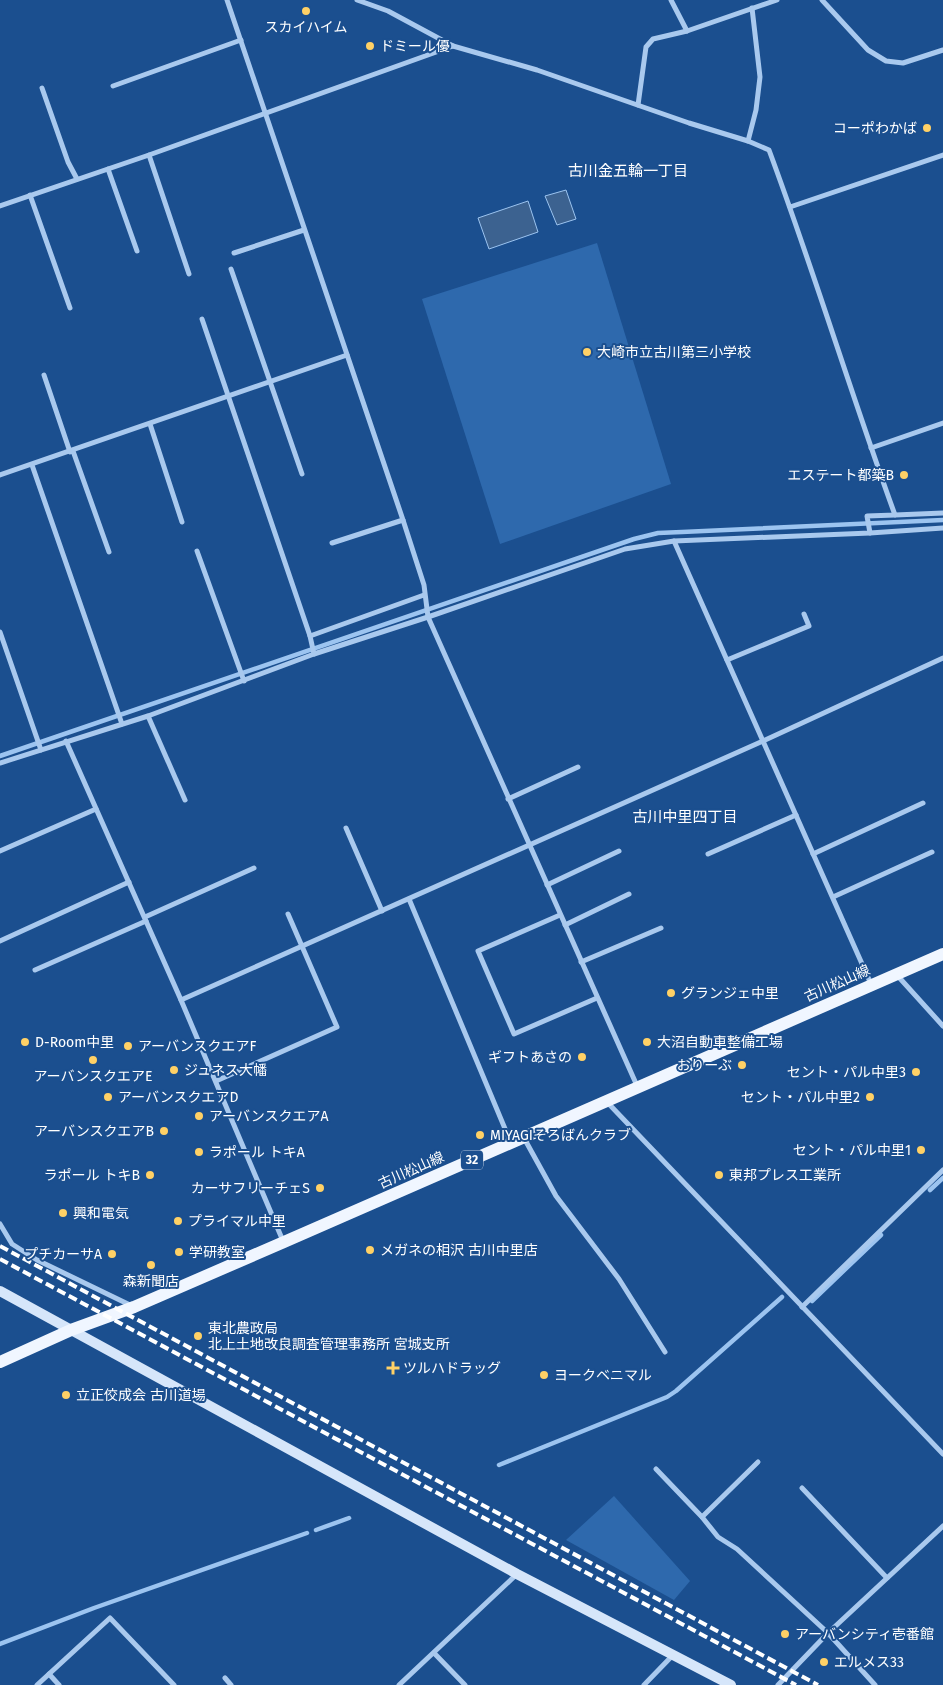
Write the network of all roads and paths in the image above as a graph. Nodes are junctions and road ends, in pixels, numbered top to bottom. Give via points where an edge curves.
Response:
1 (227, 0) edge
2 (357, 0) edge
3 (670, 0) edge
4 (777, 0) edge
5 (822, 0) edge
6 (752, 8) junction
7 (687, 31) junction
8 (241, 40) junction
9 (453, 46) junction
10 (943, 50) edge
11 (113, 86) dead end
12 (42, 88) dead end
13 (638, 105) junction
14 (265, 113) junction
15 (748, 141) junction
16 (149, 155) junction
17 (943, 155) edge
18 (108, 169) junction
19 (77, 179) junction
20 (30, 195) junction
21 (0, 206) edge
22 (790, 207) junction
23 (304, 230) junction
24 (137, 251) dead end
25 (234, 253) dead end
26 (231, 269) dead end
27 (189, 274) dead end
28 (70, 308) dead end
29 (202, 319) dead end
30 (347, 355) junction
31 (44, 375) dead end
32 (269, 381) junction
33 (228, 397) junction
34 (943, 423) edge
35 (150, 424) junction
36 (871, 448) junction
37 (71, 451) junction
38 (32, 465) junction
39 (302, 474) dead end
40 (0, 475) edge
41 (943, 512) edge
42 (895, 515) junction
43 (403, 520) junction
44 (182, 522) dead end
45 (869, 527) junction
46 (943, 528) edge
47 (674, 541) junction
48 (332, 543) dead end
49 (109, 552) dead end
50 (197, 552) dead end
51 (424, 596) junction
52 (804, 614) dead end
53 (428, 616) junction
54 (0, 632) edge
55 (310, 637) junction
56 (313, 653) junction
57 (943, 658) edge
58 (727, 660) junction
59 (242, 678) junction
60 (148, 716) junction
61 (121, 721) junction
62 (66, 741) junction
63 (763, 741) junction
64 (40, 748) junction
65 (0, 763) edge
66 (578, 767) dead end
67 (508, 799) junction
68 (185, 800) dead end
69 (923, 803) dead end
70 (96, 808) junction
71 (796, 815) junction
72 (346, 828) dead end
73 (529, 846) junction
74 (0, 851) edge
75 (619, 851) dead end
76 (932, 852) dead end
77 (708, 854) dead end
78 (813, 854) junction
79 (254, 868) dead end
80 (129, 882) junction
81 (547, 885) junction
82 (629, 894) dead end
83 (833, 897) junction
84 (409, 899) junction
85 (382, 911) junction
86 (288, 914) dead end
87 (560, 915) junction
88 (145, 919) junction
89 (565, 925) junction
90 (660, 928) dead end
91 (0, 941) edge
92 (302, 946) junction
93 (943, 954) edge
94 (581, 962) junction
95 (35, 970) dead end
96 (896, 974) junction
97 (872, 984) junction
98 (597, 998) junction
99 (181, 1000) junction
100 (943, 1026) edge
101 (216, 1081) junction
102 (638, 1088) junction
103 (607, 1102) junction
104 (523, 1138) junction
105 (511, 1143) junction
106 (943, 1170) edge
107 (0, 1224) edge
108 (284, 1242) junction
109 (0, 1291) edge
110 (802, 1306) junction
111 (134, 1307) junction
112 (71, 1330) junction
113 (665, 1352) dead end
114 (0, 1362) edge
115 (943, 1454) edge
116 (758, 1462) dead end
117 (656, 1469) dead end
118 (802, 1488) dead end
119 (702, 1517) junction
120 (943, 1526) edge
121 (517, 1574) junction
122 (887, 1578) junction
123 (828, 1633) junction
124 (434, 1653) junction
125 (674, 1655) junction
126 (49, 1674) junction
127 (225, 1678) dead end
128 (37, 1685) edge
129 (59, 1685) edge
130 (174, 1685) edge
131 (231, 1685) edge
132 (399, 1685) edge
133 (465, 1685) edge
134 (644, 1685) edge
135 (732, 1685) edge
136 (778, 1685) edge
137 (875, 1685) edge

1 - 8 street
2 - 9 street via 388,11
3 - 7 street
4 - 6 street
5 - 10 street via 868,50 886,61 902,63
6 - 7 street
6 - 15 street via 760,76
7 - 13 street via 653,39 646,47
8 - 11 street
8 - 14 street
9 - 13 street via 537,70
9 - 14 street
12 - 19 street
13 - 15 street
14 - 16 street
14 - 23 street
15 - 22 street via 769,150
16 - 18 street
16 - 27 street
17 - 22 street
18 - 19 street
18 - 24 street
19 - 20 street
20 - 21 street
20 - 28 street
22 - 36 street
23 - 25 street
23 - 30 street
26 - 32 street
29 - 33 street
30 - 32 street
30 - 43 street
31 - 37 street
32 - 33 street
32 - 39 street
33 - 35 street
33 - 55 street
34 - 36 street
35 - 37 street
35 - 44 street
36 - 42 street
37 - 38 street
37 - 49 street
38 - 40 street
38 - 61 street
41 - 42 street
42 - 45 street via 867,516
43 - 48 street
43 - 51 street via 424,585
45 - 46 street
45 - 47 street
47 - 53 street via 625,550
47 - 58 street
50 - 59 street
51 - 53 street
51 - 55 street
52 - 58 street via 809,626
53 - 56 street
53 - 67 street
54 - 64 street
55 - 56 street
56 - 59 street
57 - 63 street
58 - 63 street
59 - 60 street
60 - 61 street
60 - 68 street
61 - 62 street
62 - 64 street
62 - 70 street
63 - 71 street
63 - 73 street
64 - 65 street
66 - 67 street
67 - 73 street
69 - 78 street
70 - 74 street
70 - 80 street
71 - 77 street
71 - 78 street
72 - 85 street
73 - 81 street
73 - 84 street
75 - 81 street
76 - 83 street
78 - 83 street
79 - 88 street
80 - 88 street
80 - 91 street
81 - 87 street
82 - 89 street
83 - 97 street
84 - 85 street
84 - 105 street
85 - 92 street
86 - 92 street
87 - 89 street
87 - 98 street via 478,951 514,1034
88 - 95 street
88 - 99 street
89 - 94 street
90 - 94 street
92 - 99 street
92 - 101 street via 337,1027
93 - 96 main road, 古川松山線 / 32
94 - 98 street
96 - 97 main road, 古川松山線 / 32
96 - 100 street
97 - 102 main road, 古川松山線 / 32
98 - 102 street
99 - 101 street
101 - 108 street
102 - 103 main road, 古川松山線 / 32
103 - 104 main road, 古川松山線 / 32
103 - 110 street
104 - 105 main road, 古川松山線 / 32
104 - 113 street via 556,1196 619,1279
105 - 108 main road, 古川松山線 / 32
106 - 110 street
107 - 111 street via 12,1244 37,1260
108 - 111 main road, 古川松山線 / 32
109 - 112 street
110 - 115 street
111 - 112 main road, 古川松山線 / 32
112 - 114 main road, 古川松山線 / 32
112 - 121 street
116 - 119 street
117 - 119 street
118 - 122 street
119 - 123 street via 718,1537 737,1549
120 - 122 street
121 - 124 street
121 - 125 street
122 - 123 street
123 - 136 street
123 - 137 street
124 - 132 street
124 - 133 street
125 - 134 street
125 - 135 street
126 - 128 street
126 - 129 street
126 - 130 street via 110,1618
127 - 131 street

